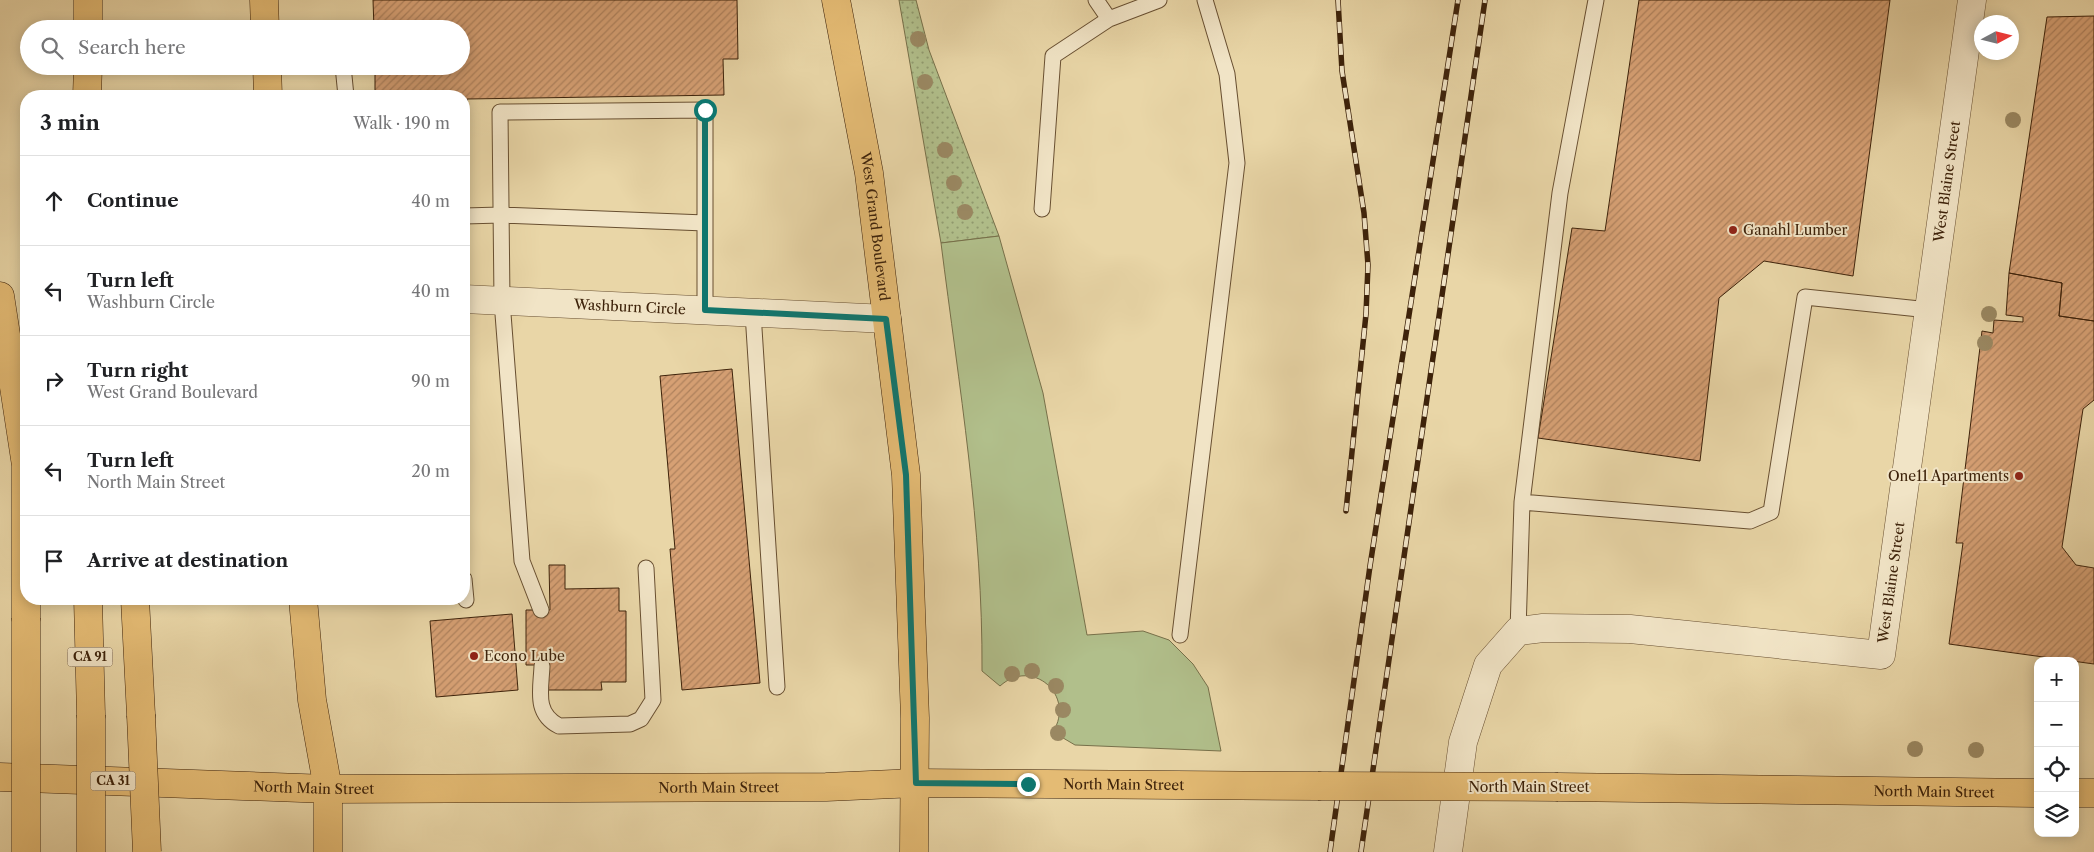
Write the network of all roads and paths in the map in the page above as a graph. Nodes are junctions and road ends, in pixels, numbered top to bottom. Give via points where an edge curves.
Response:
1 (88, 0) edge
2 (264, 0) edge
3 (836, 0) edge
4 (1096, 0) edge
5 (1159, 0) edge
6 (1205, 0) edge
7 (1596, 0) edge
8 (1972, 0) edge
9 (1109, 19) junction
10 (88, 20) edge
11 (265, 20) edge
12 (88, 75) edge
13 (267, 75) edge
14 (344, 75) edge
15 (88, 90) edge
16 (268, 90) edge
17 (345, 90) edge
18 (1042, 209) dead end
19 (501, 215) junction
20 (470, 216) edge
21 (705, 223) junction
22 (0, 296) edge
23 (470, 299) edge
24 (502, 301) junction
25 (705, 310) junction
26 (1929, 310) junction
27 (753, 313) junction
28 (886, 319) junction
29 (20, 426) edge
30 (1522, 502) junction
31 (646, 568) dead end
32 (26, 605) edge
33 (88, 605) edge
34 (135, 605) edge
35 (304, 605) edge
36 (541, 610) dead end
37 (1518, 631) junction
38 (1180, 635) dead end
39 (542, 666) dead end
40 (777, 687) dead end
41 (0, 777) edge
42 (916, 783) junction
43 (328, 789) junction
44 (2034, 793) edge
45 (2079, 793) edge
46 (2094, 793) edge
47 (26, 852) edge
48 (92, 852) edge
49 (147, 852) edge
50 (328, 852) edge
51 (914, 852) edge
52 (1448, 852) edge

1 - 10 main road
2 - 11 main road
3 - 28 main road, West Grand Boulevard via 869,173
4 - 9 lane
5 - 9 lane
6 - 38 lane via 1227,74 1237,163
7 - 30 lane via 1560,193
8 - 26 street, West Blaine Street
9 - 18 lane via 1053,56
12 - 15 main road
13 - 16 main road
14 - 17 lane
19 - 20 lane
19 - 21 lane
19 - 21 lane via 500,112 705,110
19 - 24 lane
21 - 25 lane
22 - 29 main road, bridge
23 - 24 street, Washburn Circle
24 - 25 street, Washburn Circle
24 - 36 lane via 522,561
25 - 27 street, Washburn Circle
26 - 30 lane via 1805,297 1771,512 1750,521
26 - 37 street, West Blaine Street via 1881,655 1630,629 1543,628
27 - 28 street, Washburn Circle
27 - 40 lane
28 - 42 main road, West Grand Boulevard via 906,475
30 - 37 lane
31 - 39 lane via 653,700 641,718 630,724 559,726 543,714
32 - 47 main road, bridge
33 - 48 main road, CA 91, bridge
34 - 49 main road, bridge
35 - 43 main road via 312,700
37 - 52 street via 1488,665 1463,742
41 - 43 main road, North Main Street / CA 31
42 - 43 main road, North Main Street via 826,787
42 - 44 main road, North Main Street, bridge
42 - 51 main road, West Grand Boulevard
43 - 50 main road
45 - 46 main road

